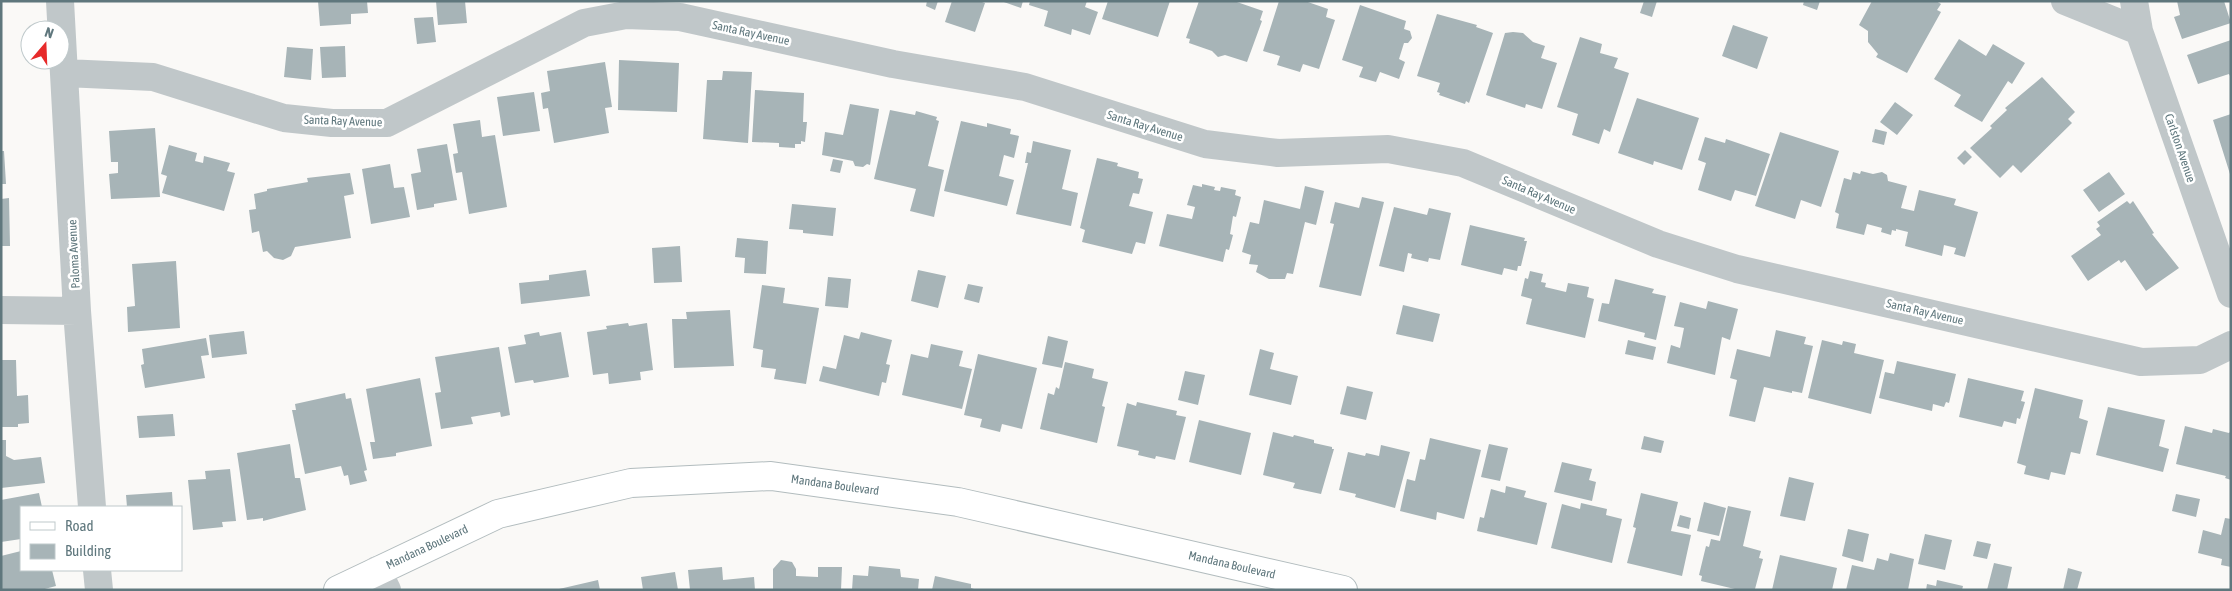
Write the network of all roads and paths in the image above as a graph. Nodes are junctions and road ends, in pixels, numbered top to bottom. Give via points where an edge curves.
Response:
1 (60, 1) edge
2 (2065, 1) edge
3 (2134, 1) edge
4 (2139, 31) junction
5 (65, 73) junction
6 (2231, 294) edge
7 (1, 310) edge
8 (77, 310) junction
9 (2231, 345) edge
10 (92, 506) edge
11 (97, 571) edge
12 (382, 580) edge
13 (99, 590) edge
14 (338, 590) edge
15 (1343, 590) edge

1 - 5 street, Paloma Avenue
2 - 4 street
3 - 4 street, Carlston Avenue
4 - 6 street, Carlston Avenue
5 - 8 street, Paloma Avenue
5 - 9 street, Santa Ray Avenue via 153,77 284,118 332,123 387,123 584,23 626,15 680,17 893,64 1025,87 1205,144 1278,152 1388,150 1463,163 1658,244 1737,269 2142,362 2200,360
7 - 8 street
8 - 10 street, Paloma Avenue
11 - 13 street
12 - 14 street, Mandana Boulevard
12 - 15 street, Mandana Boulevard via 498,514 631,483 771,476 958,502

